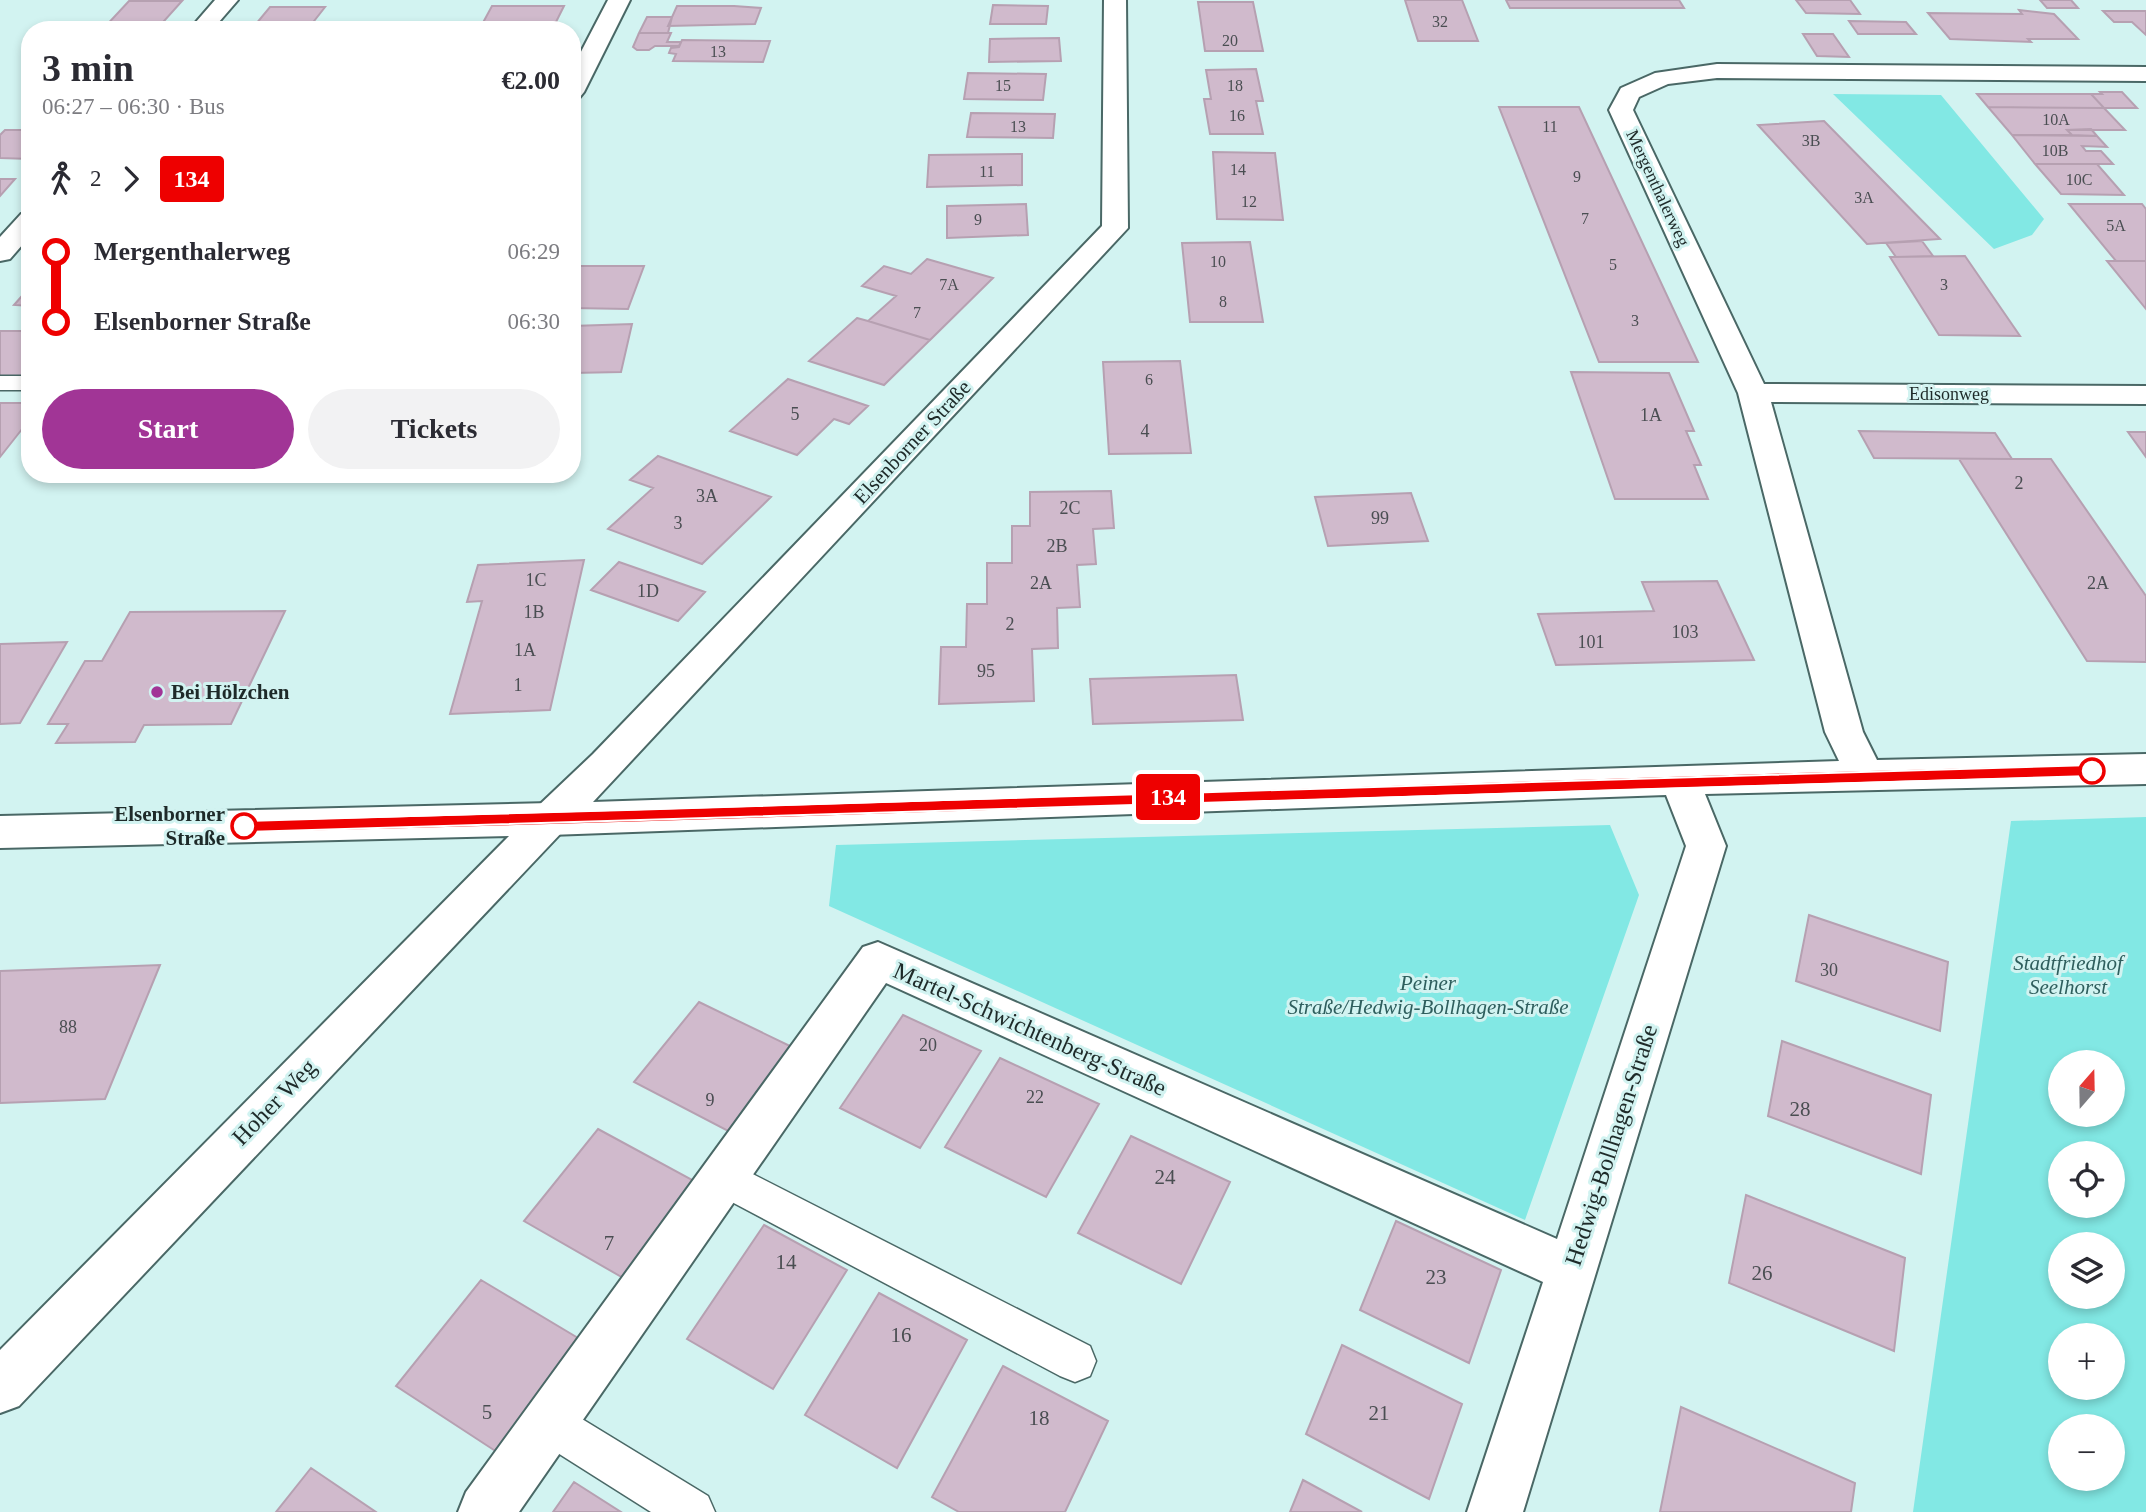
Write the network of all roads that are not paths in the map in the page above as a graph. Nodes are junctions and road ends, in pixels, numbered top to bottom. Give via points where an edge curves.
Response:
1 (227, 0) edge
2 (619, 0) edge
3 (1115, 0) edge
4 (208, 21) edge
5 (581, 74) edge
6 (2146, 74) edge
7 (21, 230) edge
8 (0, 253) edge
9 (0, 383) edge
10 (21, 383) edge
11 (1753, 393) junction
12 (2146, 395) edge
13 (2146, 769) edge
14 (1865, 776) junction
15 (1681, 780) junction
16 (550, 819) junction
17 (0, 832) edge
18 (725, 1178) junction
19 (1571, 1270) junction
20 (1075, 1361) dead end
21 (0, 1387) edge
22 (549, 1423) junction
23 (486, 1512) edge
24 (692, 1512) edge
25 (1495, 1512) edge

1 - 4 street
2 - 5 street
3 - 16 street, Elsenborner Straße via 1115,228
6 - 11 street, Mergenthalerweg via 1717,71 1663,78 1629,93 1621,110
7 - 8 street
9 - 10 lane
11 - 12 street, Edisonweg
11 - 14 street, Mergenthalerweg via 1844,732
13 - 14 street
14 - 15 street
15 - 16 street
15 - 19 street, Hedwig-Bollhagen-Straße via 1706,846
16 - 17 street
16 - 21 street, Hoher Weg
18 - 19 street, Martel-Schwichtenberg-Straße via 878,960
18 - 20 lane
18 - 22 street, Martel-Schwichtenberg-Straße
19 - 25 street, Hedwig-Bollhagen-Straße
22 - 23 street, Martel-Schwichtenberg-Straße
22 - 24 lane

